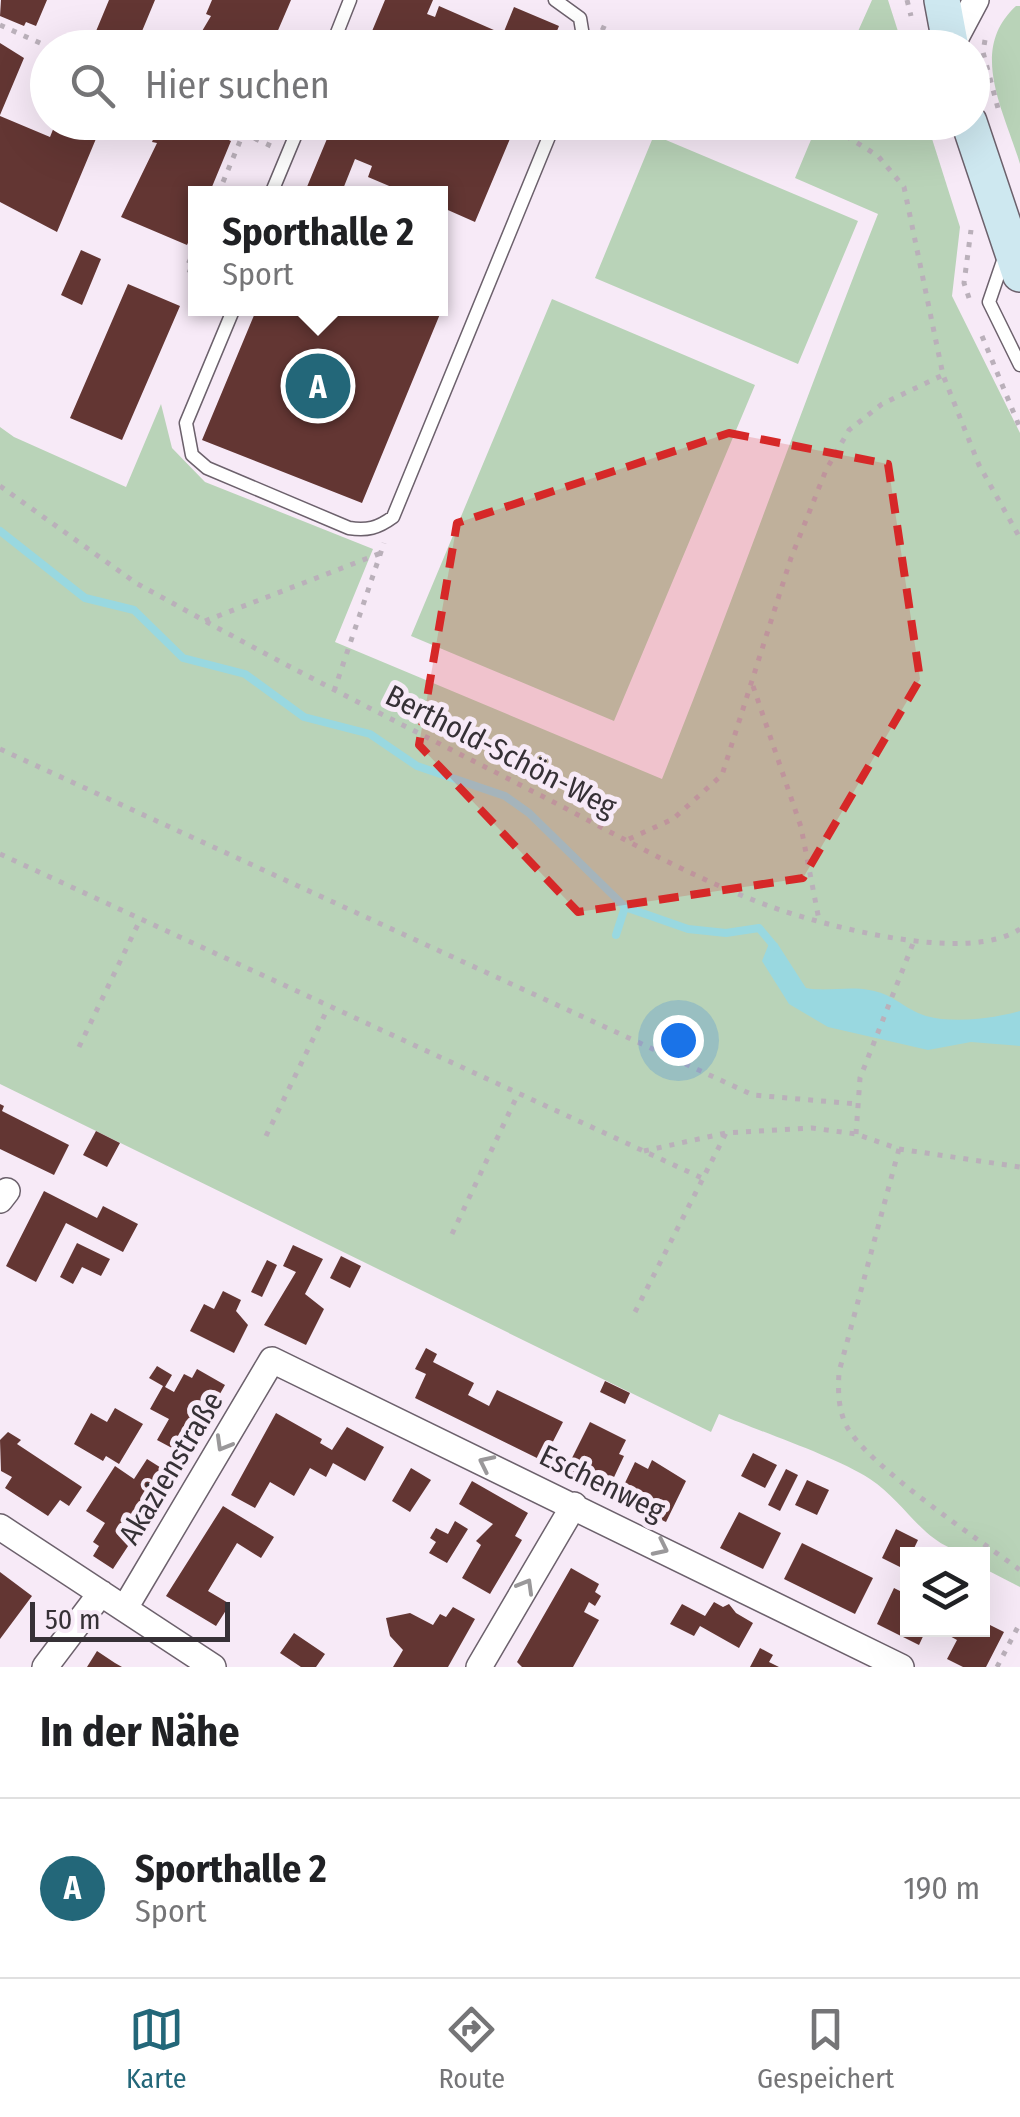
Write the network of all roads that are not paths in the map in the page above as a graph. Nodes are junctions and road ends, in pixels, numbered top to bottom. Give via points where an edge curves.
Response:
1 (350, 0) edge
2 (555, 0) edge
3 (942, 0) edge
4 (976, 0) edge
5 (338, 30) edge
6 (582, 30) edge
7 (948, 30) edge
8 (960, 30) edge
9 (293, 140) edge
10 (548, 140) edge
11 (989, 140) edge
12 (274, 186) edge
13 (1014, 260) edge
14 (231, 316) edge
15 (1020, 365) edge
16 (272, 1360) joint
17 (574, 1505) junction
18 (0, 1527) edge
19 (101, 1592) junction
20 (125, 1608) junction
21 (889, 1664) edge
22 (45, 1667) edge
23 (213, 1667) edge
24 (479, 1667) edge

1 - 5 lane
2 - 6 lane via 580,18
3 - 7 main road
4 - 8 street
9 - 12 lane
10 - 14 lane via 393,517 365,530 348,528 207,468 192,455 186,423
11 - 13 main road
13 - 15 lane via 988,302
17 -> 16 street, Eschenweg
16 -> 20 street, Akazienstraße
17 -> 21 street, Eschenweg
24 -> 17 street
18 - 19 street
19 - 20 street
19 - 22 street
20 - 23 street

